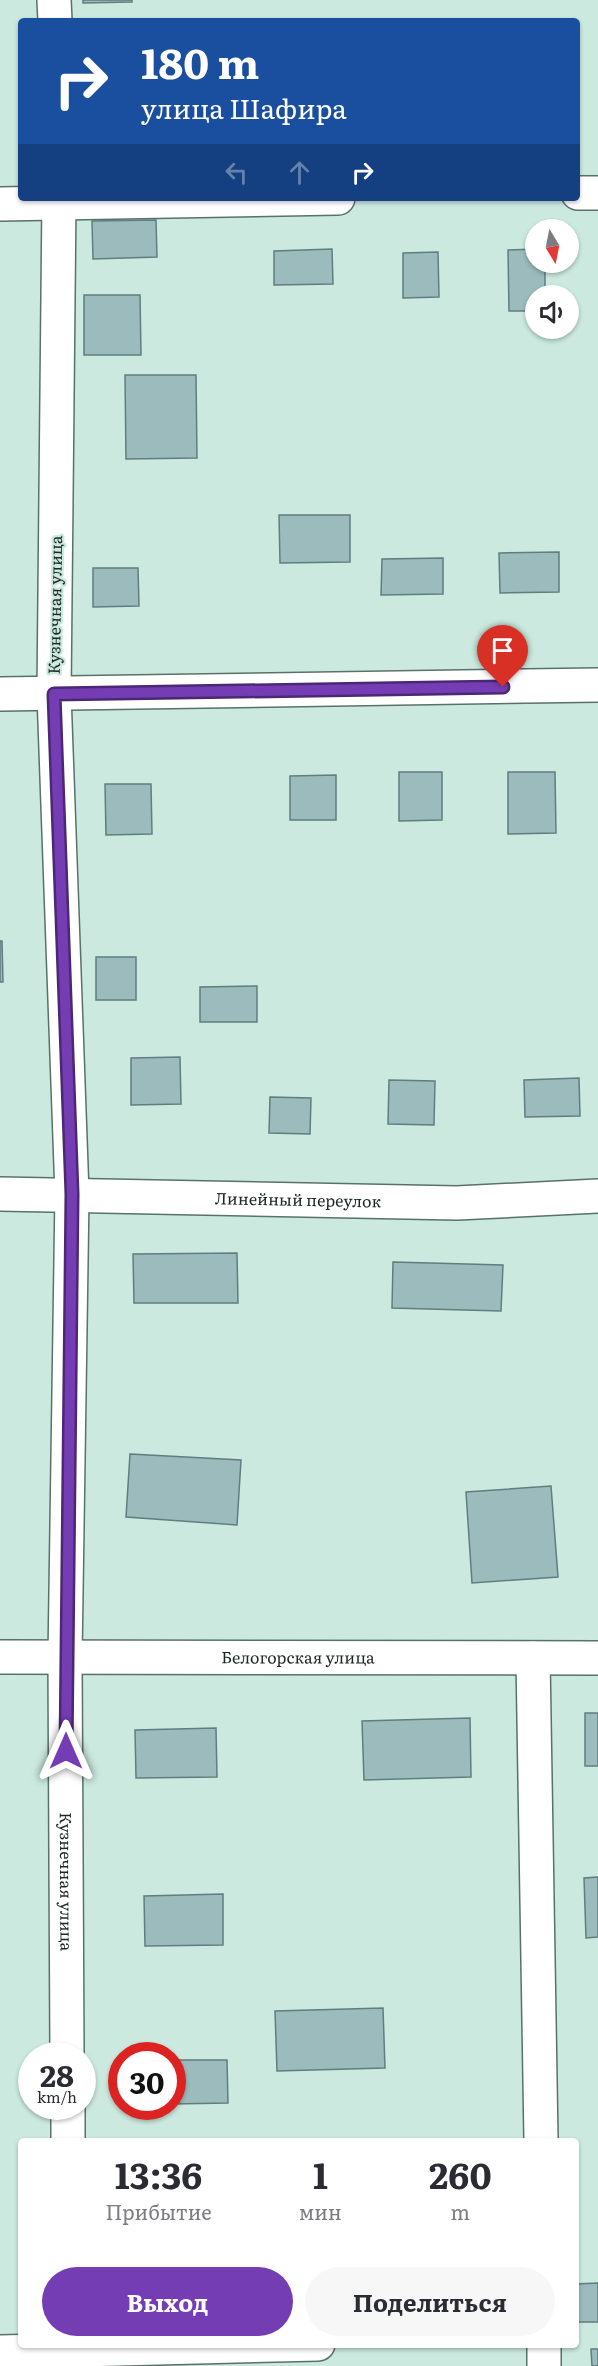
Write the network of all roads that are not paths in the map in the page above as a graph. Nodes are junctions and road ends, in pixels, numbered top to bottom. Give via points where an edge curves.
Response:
1 (54, 0) edge
2 (55, 18) edge
3 (580, 193) edge
4 (598, 193) edge
5 (59, 201) edge
6 (0, 204) edge
7 (598, 685) edge
8 (0, 694) edge
9 (54, 694) junction
10 (0, 1194) edge
11 (72, 1194) junction
12 (598, 1196) edge
13 (0, 1657) edge
14 (65, 1658) junction
15 (533, 1658) junction
16 (598, 1658) edge
17 (67, 2042) edge
18 (68, 2120) edge
19 (68, 2138) edge
20 (541, 2138) edge
21 (218, 2348) edge
22 (544, 2348) edge
23 (0, 2352) edge
24 (69, 2354) edge
25 (544, 2366) edge

1 - 2 street
3 - 4 street
5 - 6 street
5 - 9 street, Кузнечная улица
7 - 9 street
8 - 9 street
9 - 11 street, Кузнечная улица
10 - 11 street, Линейный переулок
11 - 12 street, Линейный переулок via 457,1203
11 - 14 street, Кузнечная улица
13 - 14 street, Белогорская улица
14 - 15 street, Белогорская улица
14 - 17 street, Кузнечная улица
15 - 16 street, Белогорская улица
15 - 20 street
18 - 19 street
21 - 24 street
22 - 25 street
23 - 24 street

